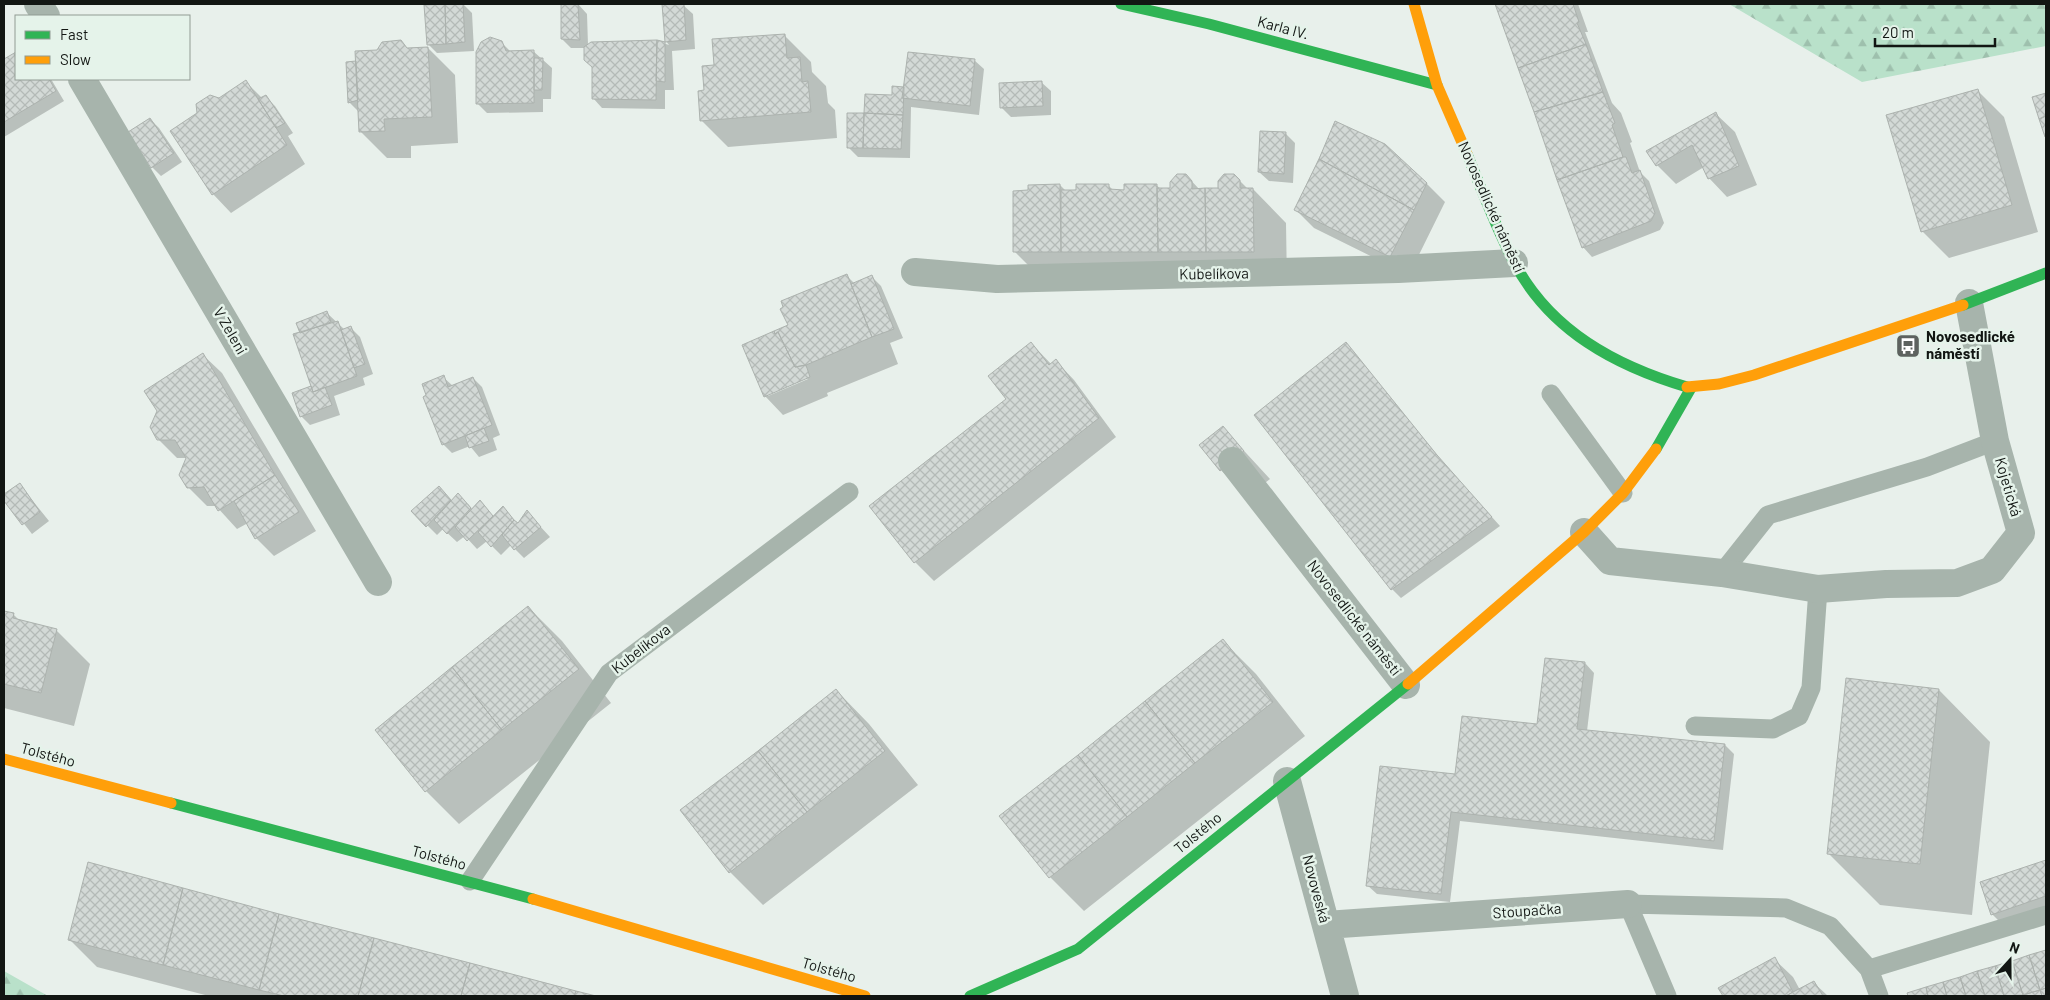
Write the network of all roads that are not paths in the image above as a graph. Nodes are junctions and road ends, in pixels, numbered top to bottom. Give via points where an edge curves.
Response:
1 (38, 4) edge
2 (1121, 4) edge
3 (1414, 4) edge
4 (45, 15) edge
5 (83, 80) edge
6 (1437, 85) junction
7 (1514, 263) junction
8 (915, 272) dead end
9 (2046, 273) edge
10 (1969, 303) junction
11 (1691, 388) junction
12 (1551, 394) dead end
13 (1995, 442) junction
14 (1232, 461) dead end
15 (849, 492) dead end
16 (1623, 493) junction
17 (1584, 532) junction
18 (1722, 573) junction
19 (378, 582) dead end
20 (1818, 589) junction
21 (1406, 685) junction
22 (1695, 726) dead end
23 (4, 759) edge
24 (1287, 781) junction
25 (470, 882) junction
26 (1628, 904) junction
27 (2046, 915) edge
28 (1326, 925) junction
29 (1869, 969) junction
30 (864, 996) edge
31 (970, 996) edge
32 (1345, 996) edge
33 (1667, 996) edge
34 (1879, 996) edge

1 - 4 street
2 - 6 street, Karla IV.
3 - 6 street, Novosedlické náměstí
5 - 19 street, V Zeleni
6 - 7 street, Novosedlické náměstí
7 - 8 street, Kubelíkova via 997,280
7 - 11 street, Novosedlické náměstí via 1542,304 1560,324 1583,341 1626,365
9 - 10 street
10 - 11 street, Novosedlické náměstí via 1754,375
10 - 13 street, Kojetická
11 - 16 street, Novosedlické náměstí via 1648,462
12 - 16 lane
13 - 18 lane via 1928,467 1768,515
13 - 20 street, Kojetická via 2021,533 1992,570 1957,584 1886,584
14 - 21 street, Novosedlické náměstí
15 - 25 lane, Kubelíkova via 610,673
16 - 17 street, Novosedlické náměstí
17 - 18 street via 1610,561
17 - 21 street, Novosedlické náměstí
18 - 20 street
20 - 22 lane via 1811,688 1799,716 1772,729
21 - 24 street, Tolstého
23 - 25 street, Tolstého
24 - 28 street, Novoveská
24 - 31 street, Tolstého via 1078,949
25 - 30 street, Tolstého
26 - 28 street, Stoupačka
26 - 29 lane via 1786,908 1830,926
26 - 33 lane
27 - 29 lane
28 - 32 street, Novoveská
29 - 34 lane

